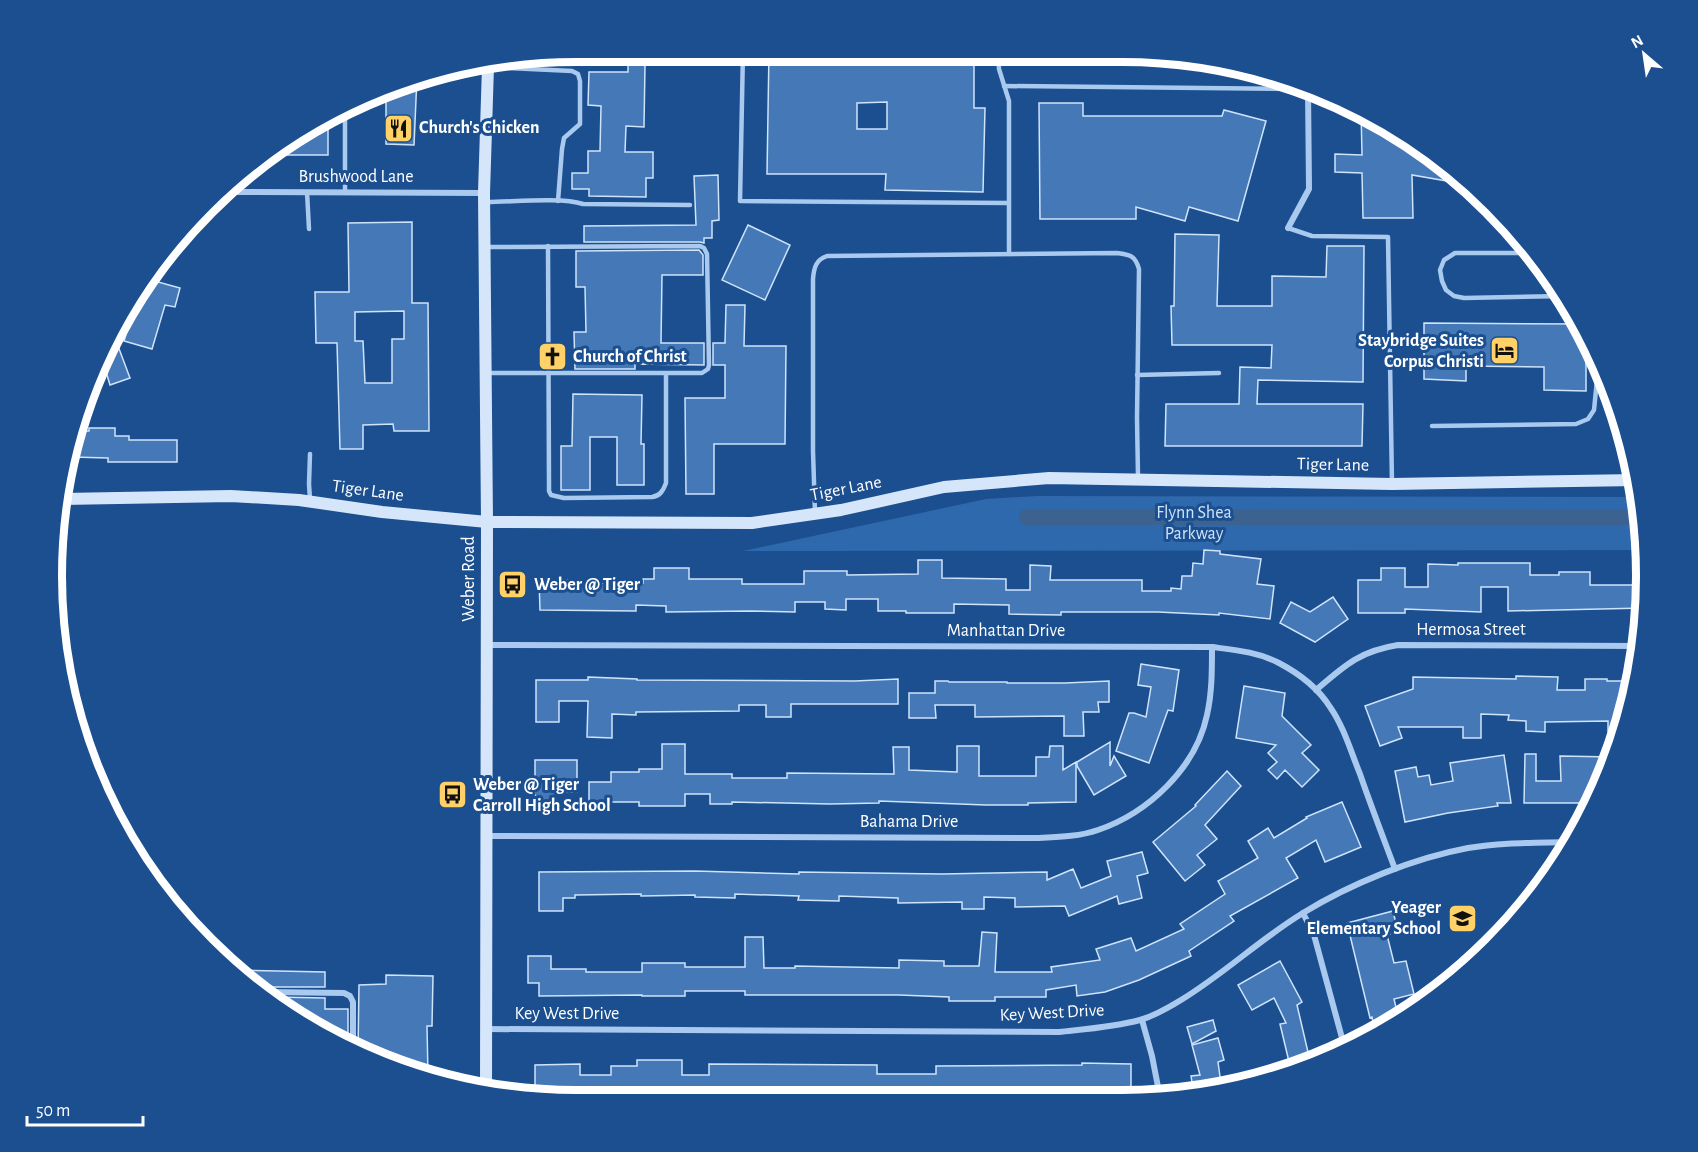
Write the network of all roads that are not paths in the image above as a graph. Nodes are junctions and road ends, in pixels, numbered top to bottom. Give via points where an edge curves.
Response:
1 (743, 62) edge
2 (999, 62) edge
3 (503, 67) edge
4 (488, 69) edge
5 (1004, 86) junction
6 (1286, 89) edge
7 (1307, 97) edge
8 (345, 117) edge
9 (235, 191) edge
10 (307, 192) junction
11 (345, 192) junction
12 (484, 198) junction
13 (558, 201) junction
14 (1009, 203) junction
15 (690, 205) dead end
16 (1288, 228) joint
17 (309, 229) dead end
18 (548, 246) junction
19 (484, 247) junction
20 (1522, 253) edge
21 (1009, 254) junction
22 (1554, 296) edge
23 (485, 373) junction
24 (1219, 373) dead end
25 (549, 374) junction
26 (666, 374) junction
27 (1137, 375) junction
28 (1597, 379) edge
29 (1432, 426) dead end
30 (310, 454) dead end
31 (1138, 480) junction
32 (1628, 480) edge
33 (1392, 484) junction
34 (68, 499) edge
35 (310, 501) junction
36 (814, 514) junction
37 (487, 522) junction
38 (487, 645) junction
39 (1632, 646) edge
40 (1212, 647) junction
41 (1316, 690) junction
42 (487, 836) junction
43 (1562, 842) edge
44 (1395, 869) junction
45 (1304, 913) junction
46 (274, 992) edge
47 (1142, 1020) junction
48 (486, 1029) junction
49 (353, 1039) edge
50 (1343, 1040) edge
51 (486, 1083) edge
52 (1158, 1089) edge

1 - 14 lane via 740,201
2 - 5 lane
3 - 13 lane via 578,74 580,124 564,138
4 - 12 street, Weber Road
5 - 6 lane
5 - 14 lane via 1009,101
7 - 16 street via 1309,189
8 - 11 lane
9 - 10 street, Brushwood Lane
10 - 11 street, Brushwood Lane
10 - 17 lane
11 - 12 street, Brushwood Lane
12 - 13 lane
12 - 19 street, Weber Road
13 - 15 lane
14 - 21 lane
16 - 33 lane via 1312,236 1388,237
18 - 19 lane
18 - 25 lane
18 - 26 lane via 704,248 708,265 708,369 702,373
19 - 23 street, Weber Road
20 - 22 lane via 1455,253 1444,260 1440,270 1442,281 1446,290 1464,298
21 - 27 lane via 1132,256 1139,269
21 - 36 lane via 835,256 820,258 816,263
23 - 25 lane
23 - 37 street, Weber Road
24 - 27 lane
25 - 26 lane
25 - 26 lane via 549,492 564,498 656,497 664,490
27 - 31 lane
28 - 29 lane via 1594,410 1588,419 1576,424
30 - 35 lane
31 - 33 street, Tiger Lane
31 - 36 street, Tiger Lane via 1048,478 944,487
32 - 33 street, Tiger Lane
34 - 35 street, Tiger Lane via 231,496
35 - 37 street, Tiger Lane
36 - 37 street, Tiger Lane via 752,523
37 - 38 street, Weber Road
38 - 40 street, Manhattan Drive
38 - 42 street, Weber Road
39 - 41 street, Hermosa Street via 1389,646 1347,663
40 - 41 street, Manhattan Drive via 1250,652 1277,662
40 - 42 street, Bahama Drive via 1207,717 1196,746 1155,798 1098,830 1068,837 1035,838
41 - 44 street, Manhattan Drive via 1343,731
42 - 48 street, Weber Road
43 - 44 street, Key West Drive via 1468,848
44 - 45 street, Key West Drive
45 - 47 street, Key West Drive via 1204,987
45 - 50 street via 1314,935
46 - 49 street via 348,994 353,1002
47 - 48 street, Key West Drive via 1059,1032
47 - 52 street
48 - 51 street, Weber Road

